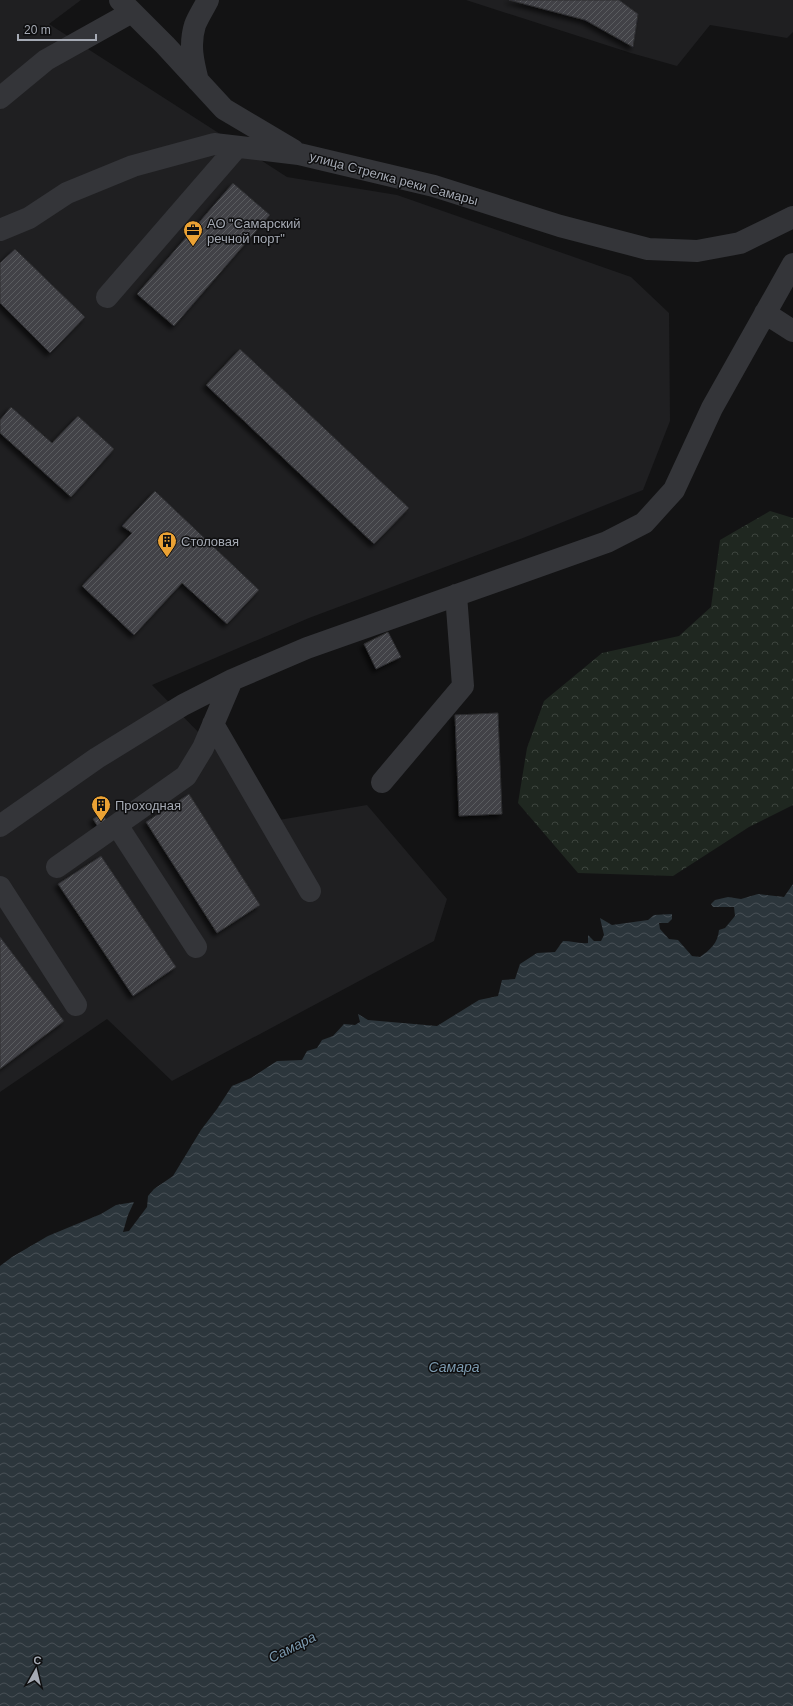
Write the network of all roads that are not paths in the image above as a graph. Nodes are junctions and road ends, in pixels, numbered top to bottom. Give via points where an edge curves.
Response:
1 (208, 0) edge
2 (126, 6) edge
3 (198, 81) junction
4 (0, 98) edge
5 (237, 147) junction
6 (299, 154) junction
7 (793, 217) edge
8 (0, 230) edge
9 (793, 264) edge
10 (106, 297) dead end
11 (765, 314) junction
12 (793, 331) edge
13 (456, 595) junction
14 (232, 680) junction
15 (213, 724) junction
16 (382, 782) dead end
17 (117, 824) junction
18 (0, 826) edge
19 (57, 867) dead end
20 (0, 887) edge
21 (310, 891) dead end
22 (196, 948) dead end
23 (76, 1005) dead end

1 - 3 street via 195,24 191,42
2 - 3 street
2 - 4 street via 46,60
3 - 6 street via 224,109
5 - 6 street, улица Стрелка реки Самары
5 - 8 street, улица Стрелка реки Самары via 214,144 133,166 67,193 29,218
5 - 10 street
6 - 7 street, улица Стрелка реки Самары via 434,186 560,226 648,249 697,251 740,243
9 - 11 street
11 - 12 street
11 - 13 street via 712,408 674,490 644,523 607,542
13 - 14 street via 307,648
13 - 16 street via 463,686
14 - 15 street
14 - 18 street via 183,705 97,758
15 - 17 street via 203,748 186,776
15 - 21 street
17 - 19 street
17 - 22 street
20 - 23 street

